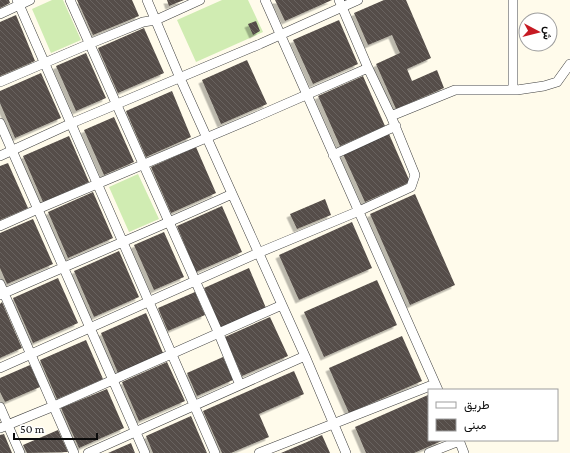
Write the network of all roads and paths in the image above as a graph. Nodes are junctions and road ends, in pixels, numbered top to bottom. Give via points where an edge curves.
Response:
1 (30, 0) edge
2 (70, 0) edge
3 (147, 0) edge
4 (200, 0) edge
5 (265, 0) edge
6 (358, 0) edge
7 (513, 0) edge
8 (18, 2) edge
9 (341, 4) edge
10 (0, 14) edge
11 (156, 20) junction
12 (280, 35) junction
13 (89, 44) junction
14 (45, 62) junction
15 (570, 64) edge
16 (368, 68) junction
17 (180, 78) junction
18 (0, 82) edge
19 (513, 90) junction
20 (306, 95) junction
21 (117, 104) junction
22 (391, 116) junction
23 (0, 123) edge
24 (72, 123) junction
25 (396, 126) junction
26 (206, 137) junction
27 (12, 150) junction
28 (332, 155) junction
29 (0, 156) edge
30 (143, 165) junction
31 (98, 184) junction
32 (232, 194) junction
33 (38, 209) junction
34 (359, 212) junction
35 (169, 223) junction
36 (0, 226) edge
37 (123, 242) junction
38 (258, 253) junction
39 (63, 267) junction
40 (195, 281) junction
41 (0, 284) edge
42 (2, 294) edge
43 (149, 302) junction
44 (282, 306) junction
45 (90, 328) junction
46 (219, 334) junction
47 (31, 354) junction
48 (173, 354) junction
49 (305, 356) junction
50 (0, 368) edge
51 (113, 380) junction
52 (240, 386) junction
53 (436, 387) edge
54 (428, 390) edge
55 (194, 405) junction
56 (54, 406) junction
57 (0, 407) edge
58 (335, 424) junction
59 (4, 427) edge
60 (136, 431) junction
61 (459, 441) edge
62 (20, 453) edge
63 (74, 453) edge
64 (88, 453) edge
65 (145, 453) edge
66 (215, 453) edge
67 (259, 453) edge
68 (346, 453) edge
69 (429, 453) edge
70 (464, 453) edge

1 - 8 street
2 - 13 street
3 - 11 street
4 - 11 street
5 - 12 street
6 - 9 street
7 - 19 street
8 - 10 street
8 - 14 street
9 - 12 street
9 - 16 street
11 - 13 street via 143,22
11 - 17 street
12 - 17 street
12 - 20 street
13 - 14 street
13 - 21 street
14 - 18 street
14 - 24 street
15 - 19 street via 557,82
16 - 20 street
16 - 22 street
17 - 21 street
17 - 26 street
19 - 22 street via 455,90
20 - 26 street
20 - 28 street
21 - 24 street
21 - 30 street
22 - 25 street
23 - 27 street
24 - 27 street
24 - 31 street
25 - 28 street
25 - 34 street via 415,175 411,187
26 - 30 street
26 - 32 street
27 - 29 street
27 - 33 street
28 - 34 street
30 - 31 street
30 - 35 street
31 - 33 street
31 - 37 street
32 - 35 street
32 - 38 street
33 - 36 street
33 - 39 street
34 - 38 street
34 - 53 street
35 - 37 street
35 - 40 street
37 - 39 street
37 - 43 street
38 - 40 street
38 - 44 street
39 - 42 street
39 - 45 street
40 - 43 street
40 - 46 street
41 - 42 street
42 - 47 street
43 - 45 street
43 - 48 street
44 - 46 street
44 - 49 street
45 - 47 street
45 - 51 street
46 - 48 street
46 - 52 street
47 - 50 street
47 - 56 street
48 - 51 street
48 - 55 street
49 - 52 street
49 - 58 street
51 - 56 street
51 - 60 street
52 - 55 street
54 - 58 street
55 - 60 street
55 - 66 street
56 - 59 street
56 - 63 street
57 - 59 street
58 - 67 street
58 - 68 street
59 - 62 street
60 - 64 street
60 - 65 street
61 - 69 street
61 - 70 street

